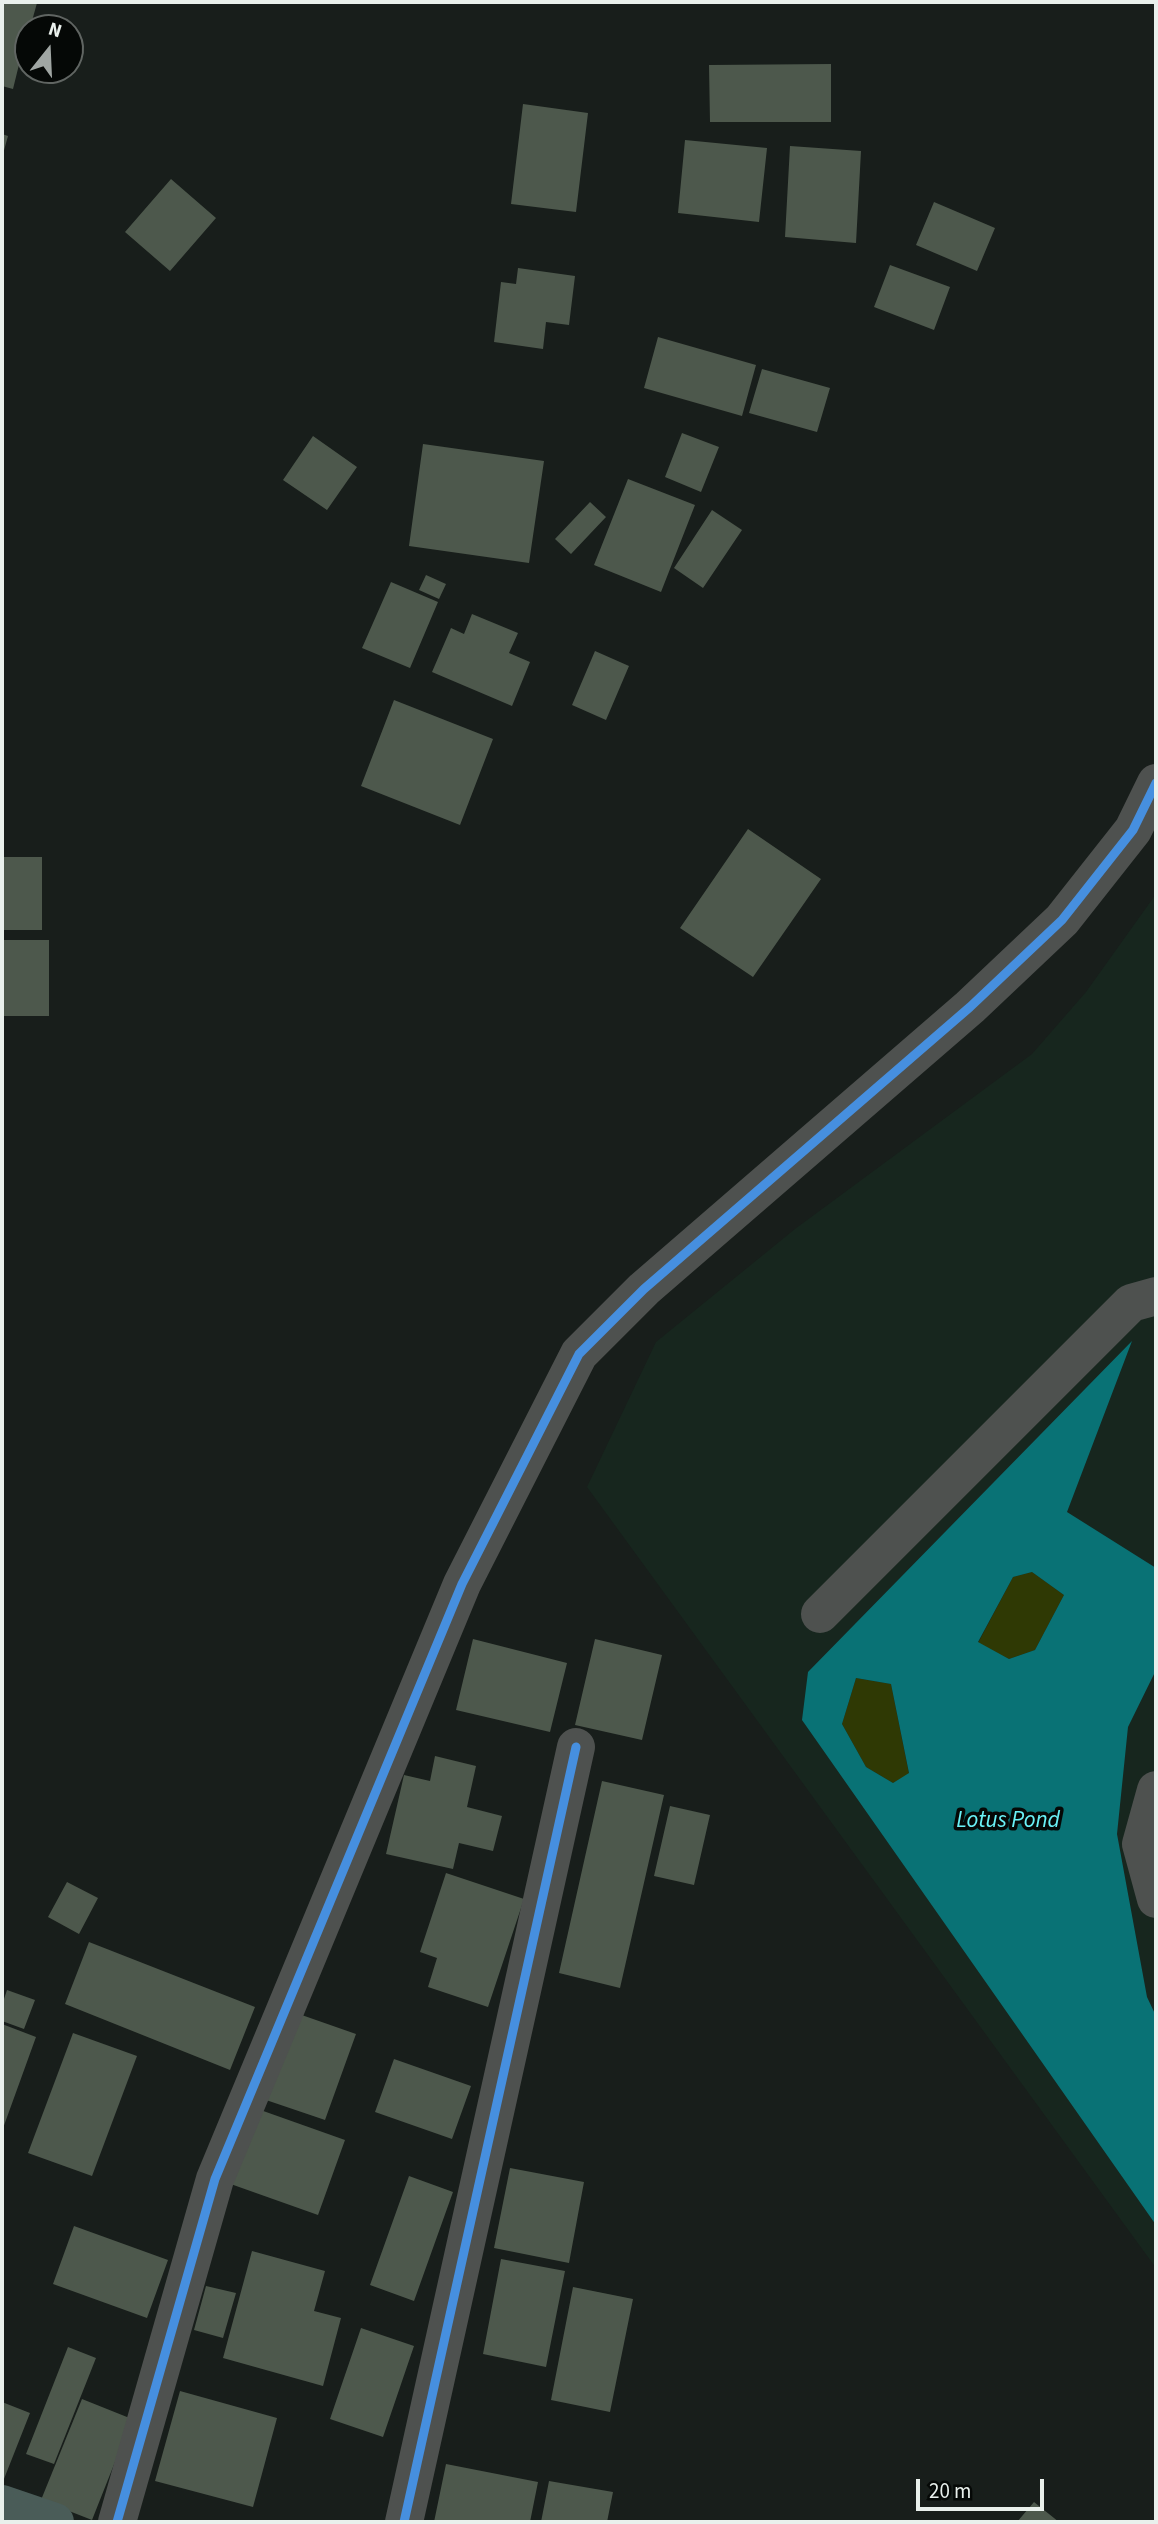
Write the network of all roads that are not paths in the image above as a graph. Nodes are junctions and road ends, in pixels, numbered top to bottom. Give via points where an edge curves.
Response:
1 (1156, 783) edge
2 (1156, 1296) edge
3 (820, 1615) dead end
4 (576, 1748) dead end
5 (1156, 1790) edge
6 (1156, 1899) edge
7 (2, 2504) edge
8 (55, 2522) edge
9 (117, 2522) edge
10 (404, 2522) edge

1 - 9 street via 1133,830 1062,920 970,1007 644,1289 579,1354 462,1584 215,2179
2 - 3 street via 1132,1303
4 - 10 street
5 - 6 street via 1141,1844
7 - 8 main road

